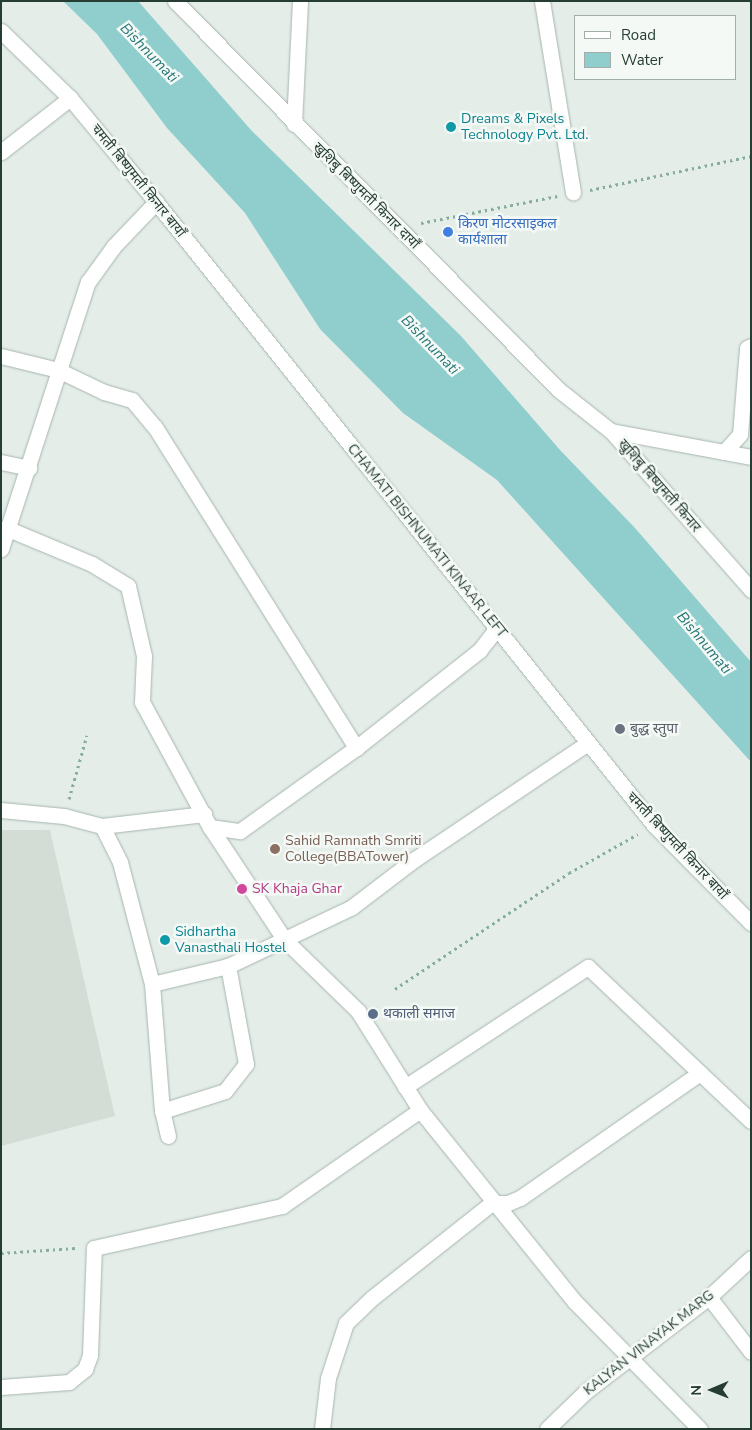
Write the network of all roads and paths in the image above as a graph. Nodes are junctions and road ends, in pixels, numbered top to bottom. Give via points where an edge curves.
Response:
1 (174, 1) edge
2 (300, 1) edge
3 (542, 1) edge
4 (1, 31) edge
5 (70, 98) junction
6 (294, 124) junction
7 (1, 152) edge
8 (573, 193) dead end
9 (156, 202) junction
10 (264, 340) joint
11 (751, 346) edge
12 (1, 356) edge
13 (58, 370) junction
14 (559, 390) joint
15 (611, 431) junction
16 (724, 452) junction
17 (751, 457) edge
18 (1, 462) edge
19 (29, 468) junction
20 (6, 528) junction
21 (1, 549) edge
22 (751, 590) edge
23 (497, 628) junction
24 (87, 735) dead end
25 (586, 744) junction
26 (356, 748) junction
27 (1, 810) edge
28 (64, 816) junction
29 (207, 820) junction
30 (654, 825) junction
31 (102, 826) junction
32 (751, 923) edge
33 (284, 939) junction
34 (228, 966) junction
35 (152, 984) junction
36 (395, 989) dead end
37 (700, 1073) junction
38 (405, 1087) junction
39 (420, 1110) junction
40 (162, 1111) junction
41 (751, 1121) edge
42 (168, 1136) dead end
43 (492, 1203) junction
44 (94, 1248) junction
45 (1, 1254) edge
46 (751, 1258) edge
47 (709, 1297) junction
48 (751, 1352) edge
49 (630, 1359) junction
50 (1, 1386) edge
51 (697, 1428) edge
52 (322, 1429) edge
53 (547, 1429) edge

1 - 6 street, खुशिबु बिष्णुमती किनार दायाँ
2 - 6 street
3 - 8 street
4 - 5 street, चमती बिष्णुमती किनार बायाँ
5 - 7 street
5 - 9 street, चमती बिष्णुमती किनार बायाँ
6 - 14 street, खुशिबु बिष्णुमती किनार दायाँ
9 - 10 street, चमती बिष्णुमती किनार बायाँ
9 - 13 street via 114,246 88,282
10 - 23 street, CHAMATI BISHNUMATI KINAAR LEFT
11 - 16 street via 747,348 740,434
12 - 13 street
13 - 19 street
13 - 26 street via 104,392 132,400 155,427
14 - 15 street, खुशिबु बिष्णुमती किनार
15 - 16 street
15 - 22 street, खुशिबु बिष्णुमती किनार
16 - 17 street
18 - 19 street
19 - 20 street
20 - 21 street
20 - 29 street via 92,564 128,586 144,656 142,702
23 - 25 street, CHAMATI BISHNUMATI KINAAR LEFT
23 - 26 street via 479,651
24 - 28 path
25 - 30 street, चमती बिष्णुमती किनार बायाँ
25 - 33 street via 415,859 352,907
26 - 29 street via 240,831
27 - 28 street
28 - 31 street
29 - 31 street
29 - 33 street
30 - 32 street, चमती बिष्णुमती किनार बायाँ
30 - 36 path via 569,873
31 - 35 street via 120,862
33 - 34 street
33 - 38 street via 358,1011
34 - 35 street
34 - 40 street via 246,1064 225,1091
35 - 40 street
37 - 38 street via 588,967
37 - 41 street
37 - 43 street via 520,1198 508,1203
38 - 39 street
39 - 43 street
39 - 44 street via 282,1206
40 - 42 street
43 - 49 street via 575,1302
43 - 52 street via 372,1298 346,1323 328,1378
44 - 45 path via 46,1248
44 - 50 street via 90,1355 85,1369 69,1382
46 - 47 street, KALYAN VINAYAK MARG
47 - 48 street
47 - 49 street, KALYAN VINAYAK MARG
49 - 51 street
49 - 53 street, KALYAN VINAYAK MARG via 585,1392

